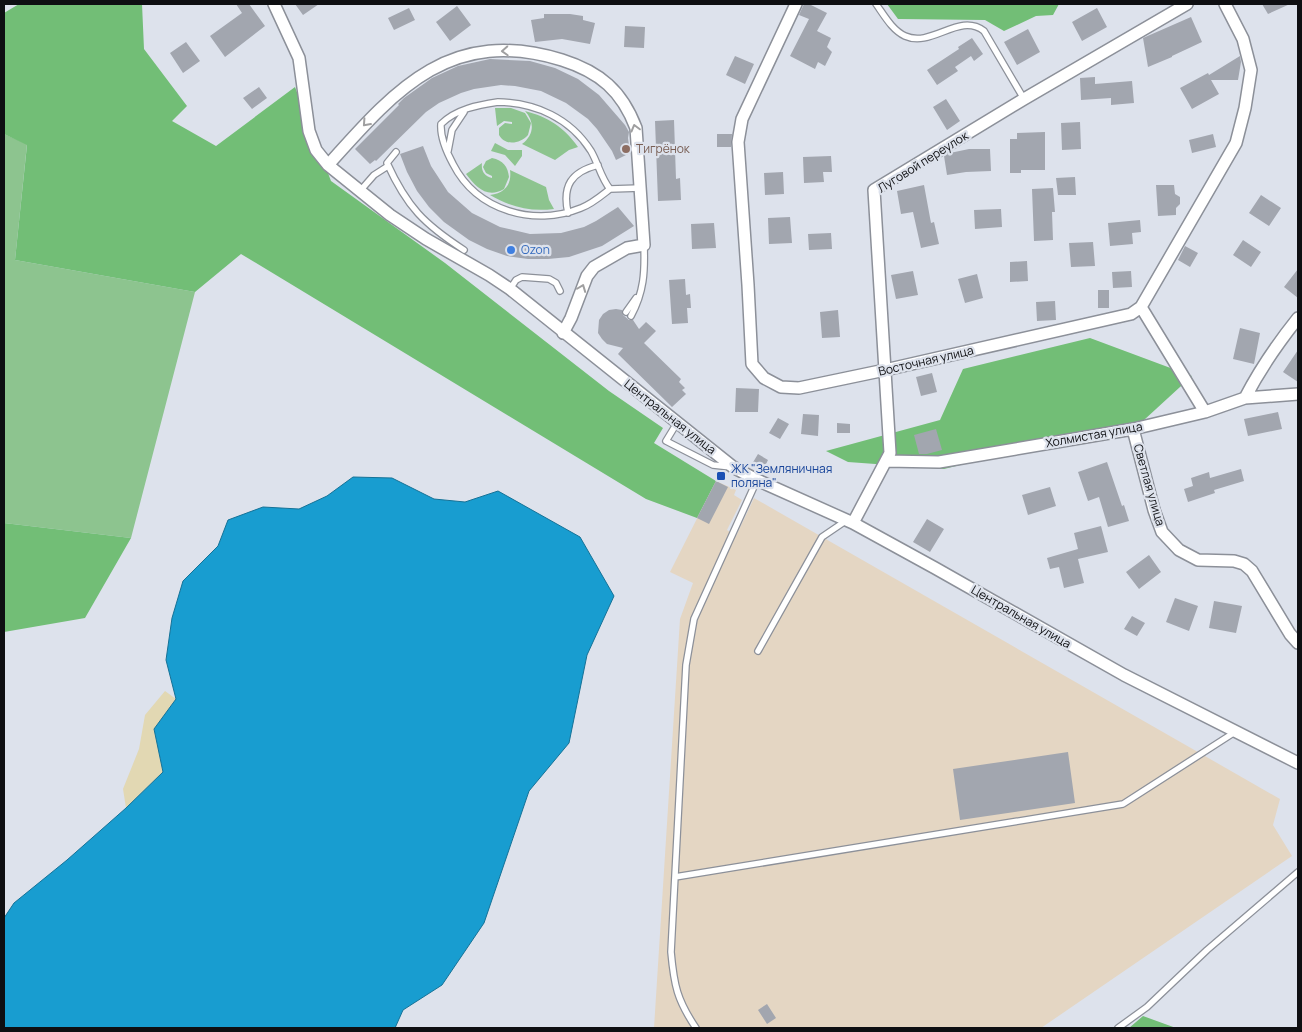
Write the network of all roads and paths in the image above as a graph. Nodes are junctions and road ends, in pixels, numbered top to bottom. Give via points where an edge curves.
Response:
1 (274, 4) edge
2 (796, 4) edge
3 (876, 4) edge
4 (1188, 4) edge
5 (1226, 4) edge
6 (1024, 99) junction
7 (467, 108) junction
8 (396, 152) dead end
9 (448, 156) junction
10 (328, 165) junction
11 (598, 165) junction
12 (388, 166) junction
13 (641, 188) junction
14 (610, 189) junction
15 (360, 192) junction
16 (568, 213) junction
17 (644, 245) junction
18 (464, 250) dead end
19 (510, 289) junction
20 (560, 291) dead end
21 (1141, 307) junction
22 (628, 314) dead end
23 (1298, 318) edge
24 (563, 333) junction
25 (885, 370) junction
26 (1298, 394) edge
27 (1245, 398) junction
28 (1205, 412) junction
29 (677, 424) junction
30 (1133, 429) junction
31 (886, 461) junction
32 (733, 467) junction
33 (757, 480) junction
34 (850, 522) junction
35 (1298, 643) edge
36 (758, 651) dead end
37 (1236, 731) junction
38 (1298, 763) edge
39 (1298, 872) edge
40 (674, 877) junction
41 (696, 1028) edge
42 (1118, 1028) edge

1 - 10 street, Центральная улица via 299,58 309,131 316,150
2 - 25 street, Восточная улица via 742,119 738,142 752,364 764,378 781,387 799,388
3 - 6 lane via 893,28 904,36 918,39 958,27 977,26 984,31
4 - 6 street, Луговой переулок
5 - 21 street via 1243,39 1250,70 1236,143
6 - 25 street, Луговой переулок via 874,190
7 - 9 lane via 452,130
7 - 9 lane via 441,124
7 - 11 lane via 506,102 544,110 576,133
8 - 12 lane via 387,161
9 - 16 lane via 471,188 490,203 536,217
13 -> 10 street via 636,128 620,97 600,77 585,68 537,53 514,50 466,55 430,70 377,111
10 - 15 street, Центральная улица
11 - 14 lane
11 - 16 lane via 585,168 574,176 568,187
12 - 15 lane via 374,175
12 - 18 lane via 411,207 430,226
13 - 14 lane
13 - 17 street
14 - 16 lane
15 - 19 street, Центральная улица via 426,239
17 - 22 lane via 642,285 636,307
24 -> 17 street via 587,276 594,268 627,248
19 - 20 lane via 516,280 522,278 549,279
19 - 24 street, Центральная улица
21 - 25 street, Восточная улица via 1132,314
21 - 28 street
23 - 27 street
24 - 29 street, Центральная улица
25 - 31 street, Луговой переулок via 890,453
26 - 27 street, Холмистая улица
27 - 28 street, Холмистая улица
28 - 30 street, Холмистая улица
29 - 32 street, Центральная улица
29 - 32 lane via 666,441 713,464
30 - 31 street, Холмистая улица via 939,462
30 - 35 street, Светлая улица via 1162,532 1180,550 1198,560 1244,564 1252,571
31 - 34 street, Луговой переулок
32 - 33 street, Центральная улица
33 - 34 street, Центральная улица
33 - 40 lane via 694,619 686,665
34 - 36 lane via 822,537
34 - 37 street, Центральная улица via 1124,675
37 - 38 street, Центральная улица
37 - 40 lane via 1123,804
39 - 42 lane via 1207,950 1147,1007
40 - 41 lane via 671,952 674,982 685,1011

